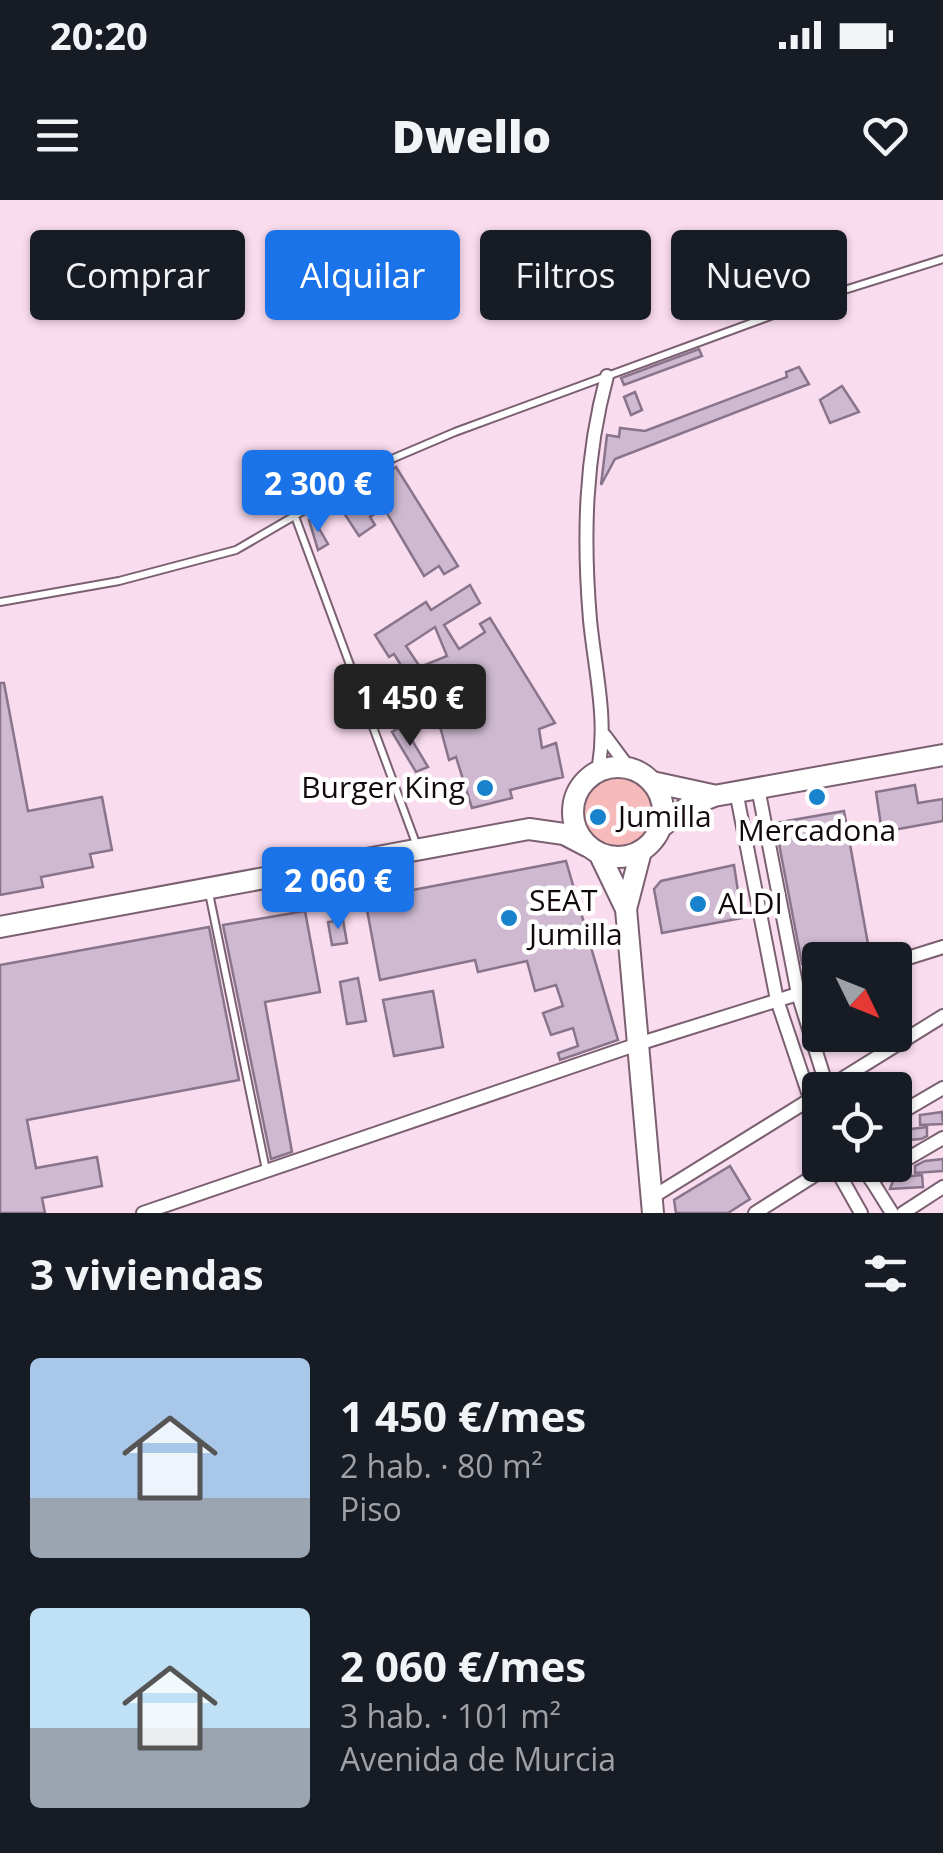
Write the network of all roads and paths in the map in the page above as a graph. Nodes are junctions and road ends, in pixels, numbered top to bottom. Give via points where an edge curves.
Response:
1 (943, 260) edge
2 (607, 376) junction
3 (296, 519) junction
4 (0, 602) edge
5 (605, 736) junction
6 (943, 754) edge
7 (628, 768) junction
8 (598, 772) junction
9 (652, 782) junction
10 (758, 788) junction
11 (579, 789) junction
12 (736, 791) junction
13 (714, 796) junction
14 (660, 827) junction
15 (529, 829) junction
16 (593, 849) junction
17 (418, 850) junction
18 (642, 850) junction
19 (208, 888) junction
20 (626, 909) junction
21 (0, 927) edge
22 (943, 947) edge
23 (912, 957) edge
24 (802, 993) edge
25 (798, 994) junction
26 (777, 1000) junction
27 (943, 1016) edge
28 (638, 1044) junction
29 (812, 1072) edge
30 (817, 1072) edge
31 (854, 1072) edge
32 (943, 1088) edge
33 (802, 1105) edge
34 (912, 1106) edge
35 (943, 1138) edge
36 (912, 1156) edge
37 (266, 1171) junction
38 (805, 1182) edge
39 (842, 1182) edge
40 (873, 1182) edge
41 (943, 1188) edge
42 (652, 1205) edge
43 (143, 1213) edge
44 (755, 1213) edge
45 (860, 1213) edge
46 (892, 1213) edge
47 (902, 1213) edge

1 - 2 lane
2 - 3 lane via 394,458
2 - 5 street via 590,446 586,506 590,621
3 - 4 lane via 236,550 119,581
3 - 17 lane
5 - 7 street
5 - 8 street
6 - 10 main road
7 - 8 main road
7 - 9 main road
8 - 11 main road
9 - 13 main road
9 - 14 main road via 663,811
10 - 12 main road
10 - 25 street
11 - 15 main road
11 - 16 main road via 573,818
12 - 13 main road
12 - 26 street
13 - 14 main road
14 - 18 main road
15 - 16 main road via 564,834
15 - 17 main road
16 - 18 main road via 628,856
16 - 20 main road
17 - 19 main road
18 - 20 main road
19 - 21 main road
19 - 37 lane
20 - 28 main road
22 - 23 street
24 - 25 street
25 - 26 street
25 - 30 street
26 - 28 street
26 - 29 street
27 - 31 street
28 - 37 street
28 - 42 main road
32 - 34 street
33 - 42 street
35 - 36 street
37 - 43 street
38 - 44 street
39 - 45 street
40 - 46 street
41 - 47 street

